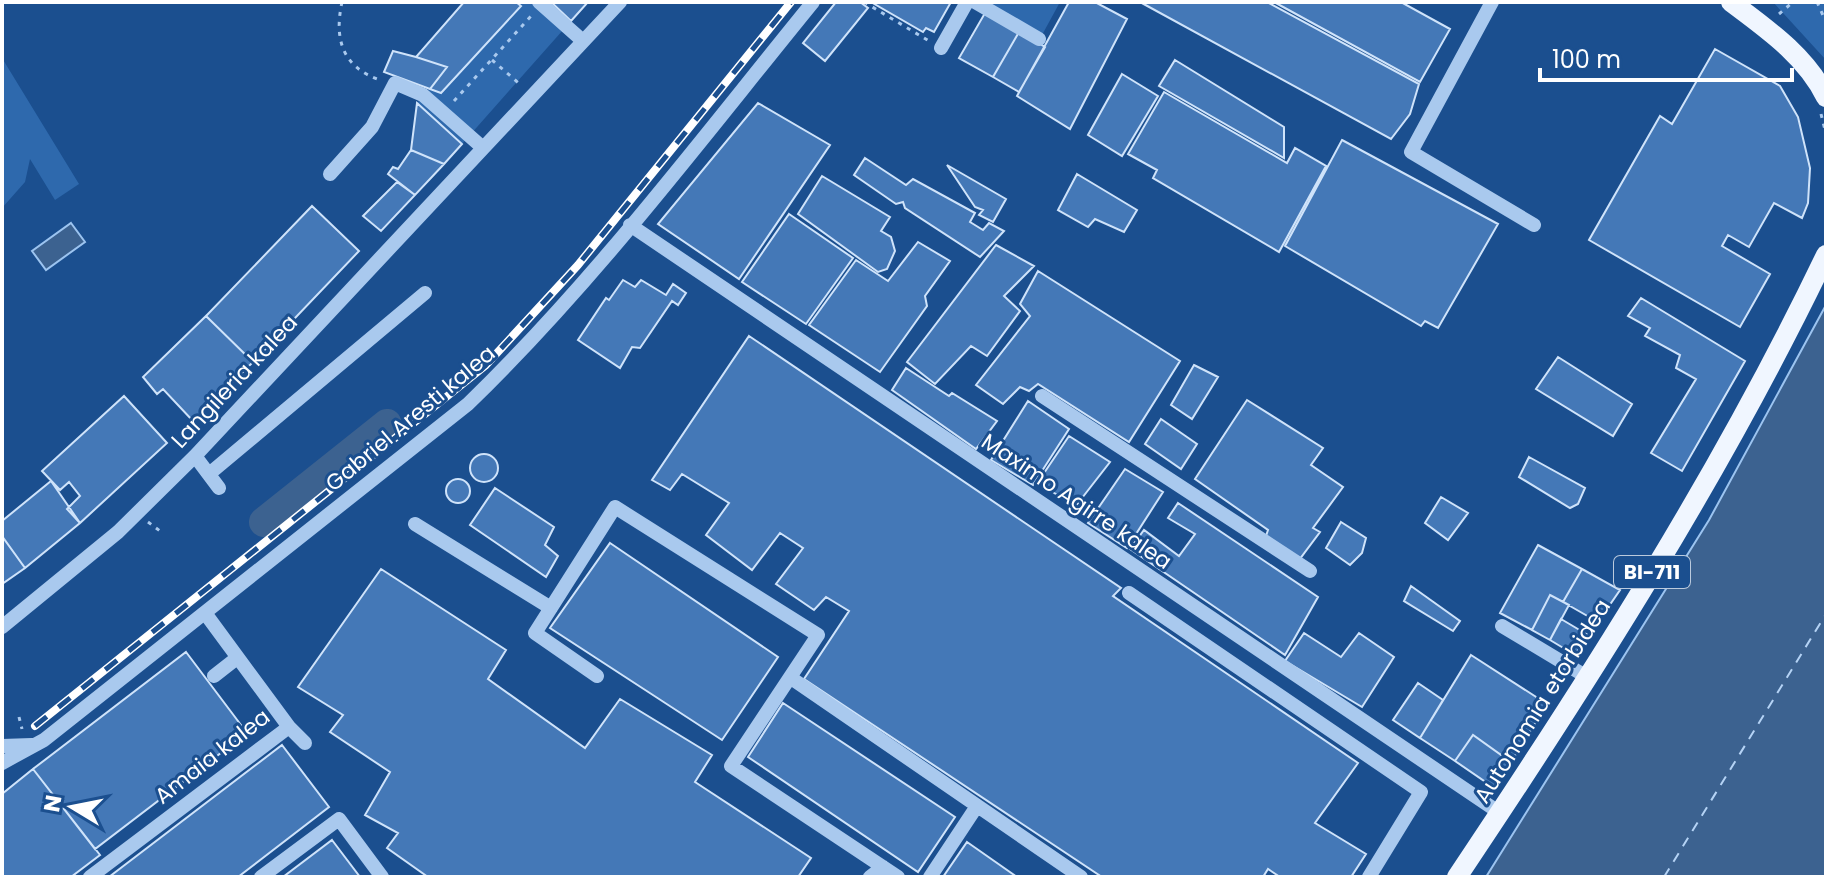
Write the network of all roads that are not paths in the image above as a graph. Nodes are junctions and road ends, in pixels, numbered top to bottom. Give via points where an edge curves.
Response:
1 (620, 2) edge
2 (813, 2) edge
3 (967, 2) edge
4 (975, 2) edge
5 (1492, 2) edge
6 (1731, 2) edge
7 (540, 3) edge
8 (1039, 39) dead end
9 (583, 41) junction
10 (941, 48) road end
11 (1824, 106) edge
12 (482, 147) junction
13 (330, 174) dead end
14 (630, 225) junction
15 (1534, 225) dead end
16 (1826, 255) edge
17 (425, 293) dead end
18 (1042, 396) dead end
19 (195, 456) junction
20 (209, 474) junction
21 (219, 488) dead end
22 (415, 524) dead end
23 (1310, 571) dead end
24 (1129, 593) dead end
25 (551, 608) junction
26 (205, 613) junction
27 (1502, 626) dead end
28 (2, 627) edge
29 (237, 658) junction
30 (214, 676) dead end
31 (597, 676) dead end
32 (1587, 677) junction
33 (791, 678) junction
34 (289, 727) junction
35 (44, 740) junction
36 (305, 743) dead end
37 (2, 746) edge
38 (2, 763) edge
39 (977, 806) junction
40 (1500, 813) junction
41 (883, 867) junction
42 (94, 870) edge
43 (115, 871) dead end
44 (1062, 872) edge
45 (261, 877) edge
46 (382, 877) edge
47 (870, 877) edge
48 (898, 877) edge
49 (930, 877) edge
50 (1081, 877) edge
51 (1369, 877) edge
52 (1457, 877) edge

1 - 9 street, Langileria kalea
2 - 14 street, Gabriel Aresti kalea
3 - 10 street
4 - 8 street
5 - 15 street via 1411,152
6 - 11 main road via 1813,74
7 - 9 street
9 - 12 street, Langileria kalea
12 - 13 street via 423,95 395,83 372,127
12 - 19 street, Langileria kalea
14 - 26 street, Gabriel Aresti kalea via 519,355 468,404
14 - 40 street, Maximo Agirre kalea
16 - 32 main road, Autonomia etorbidea / BI-711 via 1771,367
17 - 20 street
18 - 23 street
19 - 20 street
19 - 28 street, Langileria kalea via 118,532
20 - 21 street
22 - 25 street
24 - 51 street via 1421,792
25 - 31 street via 535,633
25 - 33 street via 615,507 818,635
26 - 29 street, Amaia kalea
26 - 35 street, Gabriel Aresti kalea
27 - 32 street
29 - 30 street
29 - 34 street, Amaia kalea
32 - 40 main road, Autonomia etorbidea / BI-711
33 - 39 street
33 - 41 street via 731,766
34 - 36 street
34 - 42 street, Amaia kalea
35 - 37 street
35 - 38 street, Gabriel Aresti kalea
39 - 44 street
39 - 49 street
40 - 52 main road, Autonomia etorbidea / BI-711
41 - 47 street
41 - 48 street
42 - 43 street
44 - 50 street
45 - 46 street via 339,819

